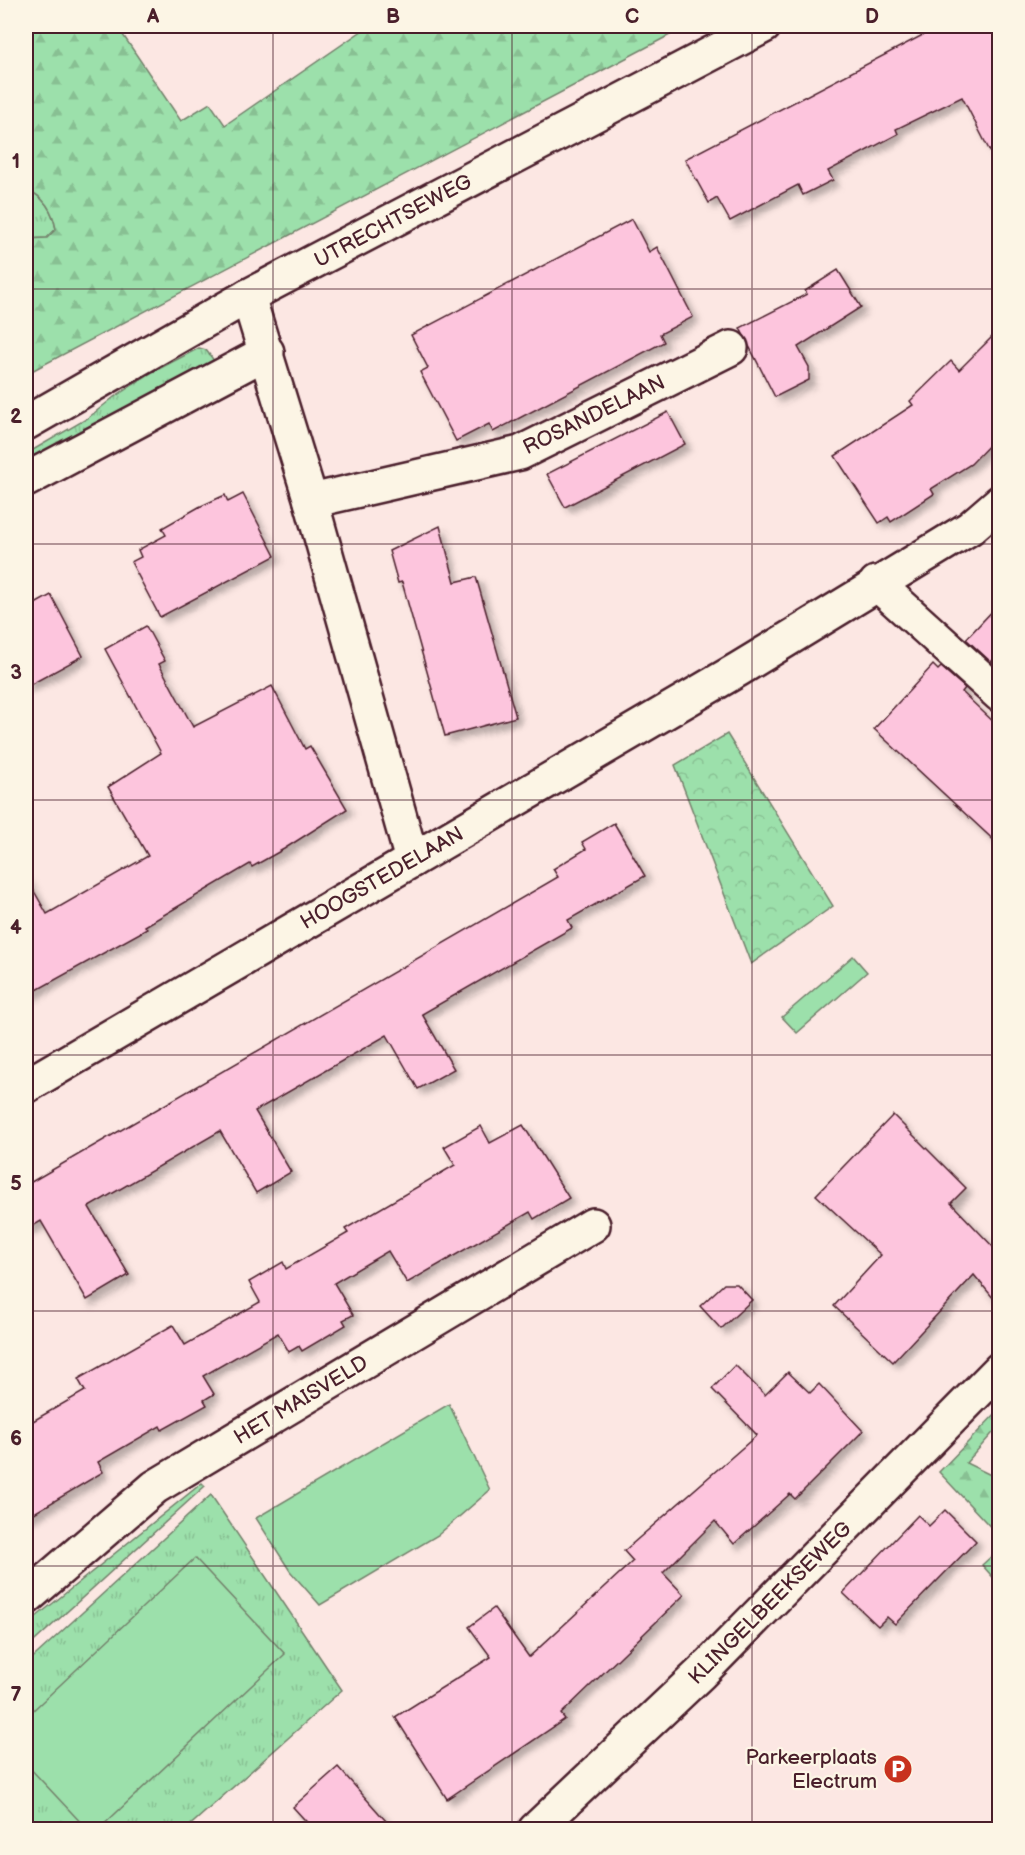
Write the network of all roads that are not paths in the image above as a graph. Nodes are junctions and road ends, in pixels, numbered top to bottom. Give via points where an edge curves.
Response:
1 (764, 26) edge
2 (248, 297) junction
3 (731, 348) dead end
4 (267, 352) junction
5 (26, 423) edge
6 (26, 480) edge
7 (311, 501) junction
8 (999, 502) edge
9 (876, 583) junction
10 (999, 695) edge
11 (412, 860) junction
12 (26, 1086) edge
13 (593, 1225) dead end
14 (999, 1370) edge
15 (26, 1598) edge
16 (535, 1830) edge

1 - 2 street, UTRECHTSEWEG
2 - 4 street
2 - 5 street, UTRECHTSEWEG
3 - 7 street, ROSANDELAAN via 520,453
4 - 6 street
4 - 7 street
7 - 11 street
8 - 9 street, HOOGSTEDELAAN via 970,528
9 - 10 street
9 - 11 street, HOOGSTEDELAAN via 739,669
11 - 12 street, HOOGSTEDELAAN
13 - 15 street, HET MAISVELD via 155,1487
14 - 16 street, KLINGELBEEKSEWEG via 717,1657

